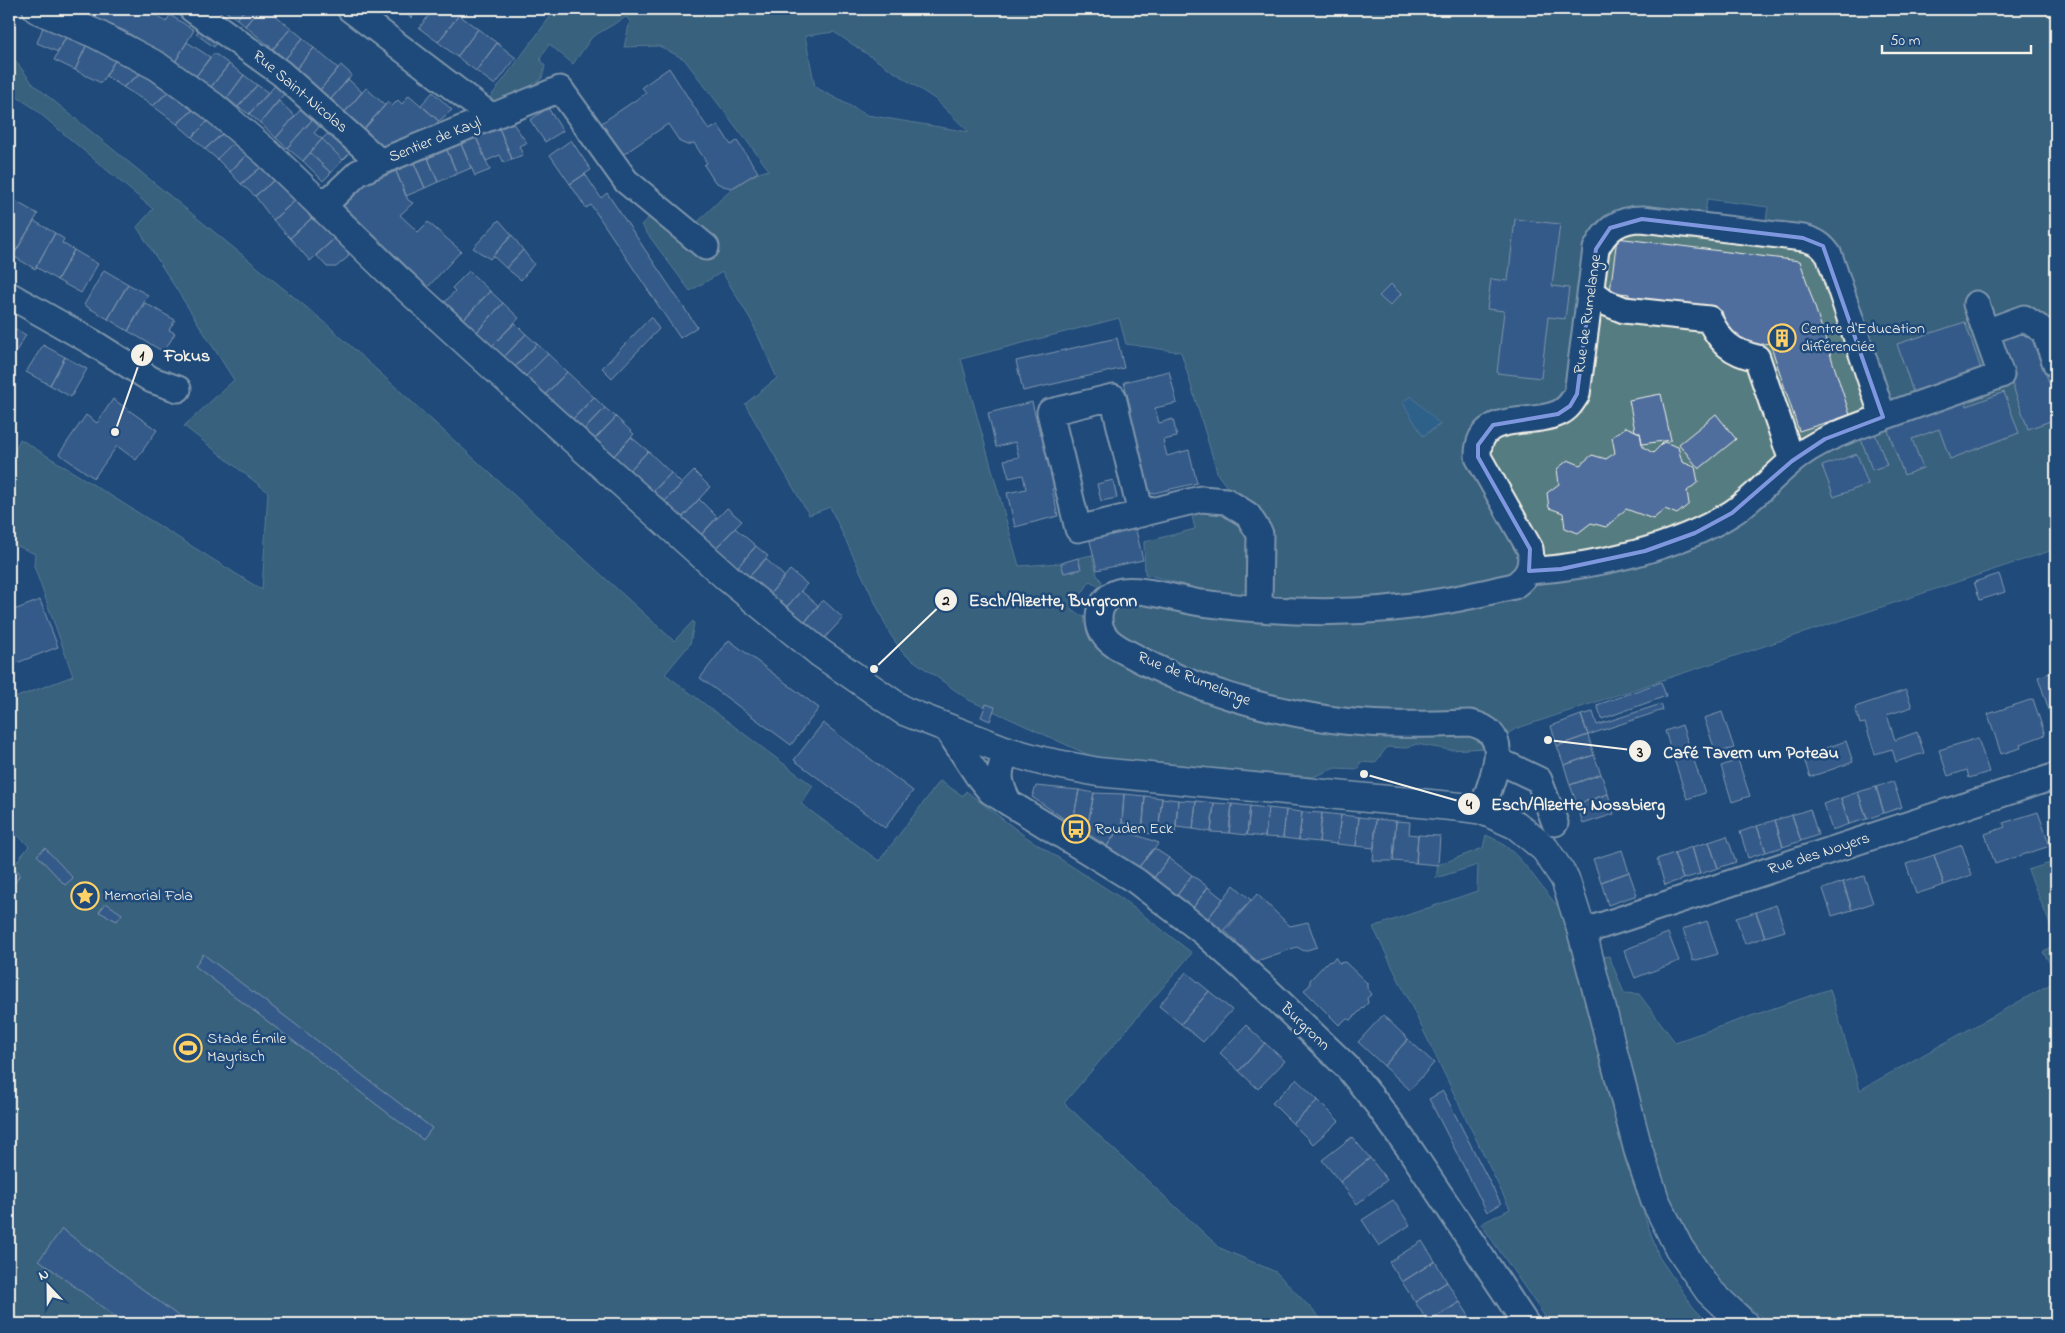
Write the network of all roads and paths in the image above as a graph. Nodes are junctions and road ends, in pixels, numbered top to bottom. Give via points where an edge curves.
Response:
1 (37, 9) edge
2 (192, 9) edge
3 (350, 9) edge
4 (492, 117) junction
5 (380, 162) junction
6 (322, 208) junction
7 (706, 247) dead end
8 (1591, 291) junction
9 (9, 295) edge
10 (1976, 304) dead end
11 (1986, 332) junction
12 (2056, 364) edge
13 (178, 389) dead end
14 (1883, 417) junction
15 (1792, 461) junction
16 (1141, 514) junction
17 (1529, 571) junction
18 (1259, 609) junction
19 (947, 729) junction
20 (1000, 749) junction
21 (1497, 760) junction
22 (978, 776) junction
23 (2056, 776) edge
24 (1009, 803) junction
25 (1482, 810) junction
26 (1555, 824) dead end
27 (1582, 932) junction
28 (1526, 1324) edge
29 (1744, 1324) edge

1 - 6 main road via 96,34 157,66 211,105 266,152
2 - 5 street, Rue Saint-Nicolas via 281,73
3 - 4 street
4 - 5 street, Sentier de Kayl
4 - 7 street, Sentier de Kayl via 560,89 626,182
5 - 6 street, Sentier de Kayl via 358,173
6 - 19 main road via 728,578 843,669 904,711
8 - 14 street, Rue de Rumelange via 1596,249 1602,236 1610,228 1631,219 1814,241 1829,255
8 - 15 street via 1624,310 1710,319 1716,334 1727,346 1757,358
8 - 17 street, Rue de Rumelange via 1577,394 1570,406 1558,414 1493,425 1483,433 1478,445 1478,457 1530,549
9 - 13 street via 152,380
10 - 11 street
11 - 12 street via 2024,318 2044,331
11 - 14 street via 2001,375
14 - 15 street via 1825,439
15 - 17 street via 1732,513 1695,533 1645,551 1561,569
16 - 16 street via 1076,539 1050,412 1113,397
16 - 18 street via 1202,499 1226,501 1248,515 1260,534
17 - 18 street, Rue de Rumelange via 1514,586 1443,602 1382,609
18 - 21 street, Rue de Rumelange via 1201,603 1130,590 1117,592 1106,599 1099,612 1099,625 1112,644 1154,667 1246,703 1333,719 1483,726 1493,734 1498,747
19 - 20 main road
19 - 22 street, Burgronn
20 - 22 street
20 - 24 street via 1000,787
20 - 25 main road via 1098,772
21 - 25 street, Rue de Rumelange
21 - 26 street via 1539,780
22 - 24 street, Burgronn via 990,791
23 - 27 street, Rue des Noyers
24 - 28 street, Burgronn via 1136,881 1203,932 1348,1068 1411,1151
25 - 27 main road via 1516,825 1545,849 1565,879
27 - 29 main road via 1638,1149 1655,1200 1679,1248 1709,1291

